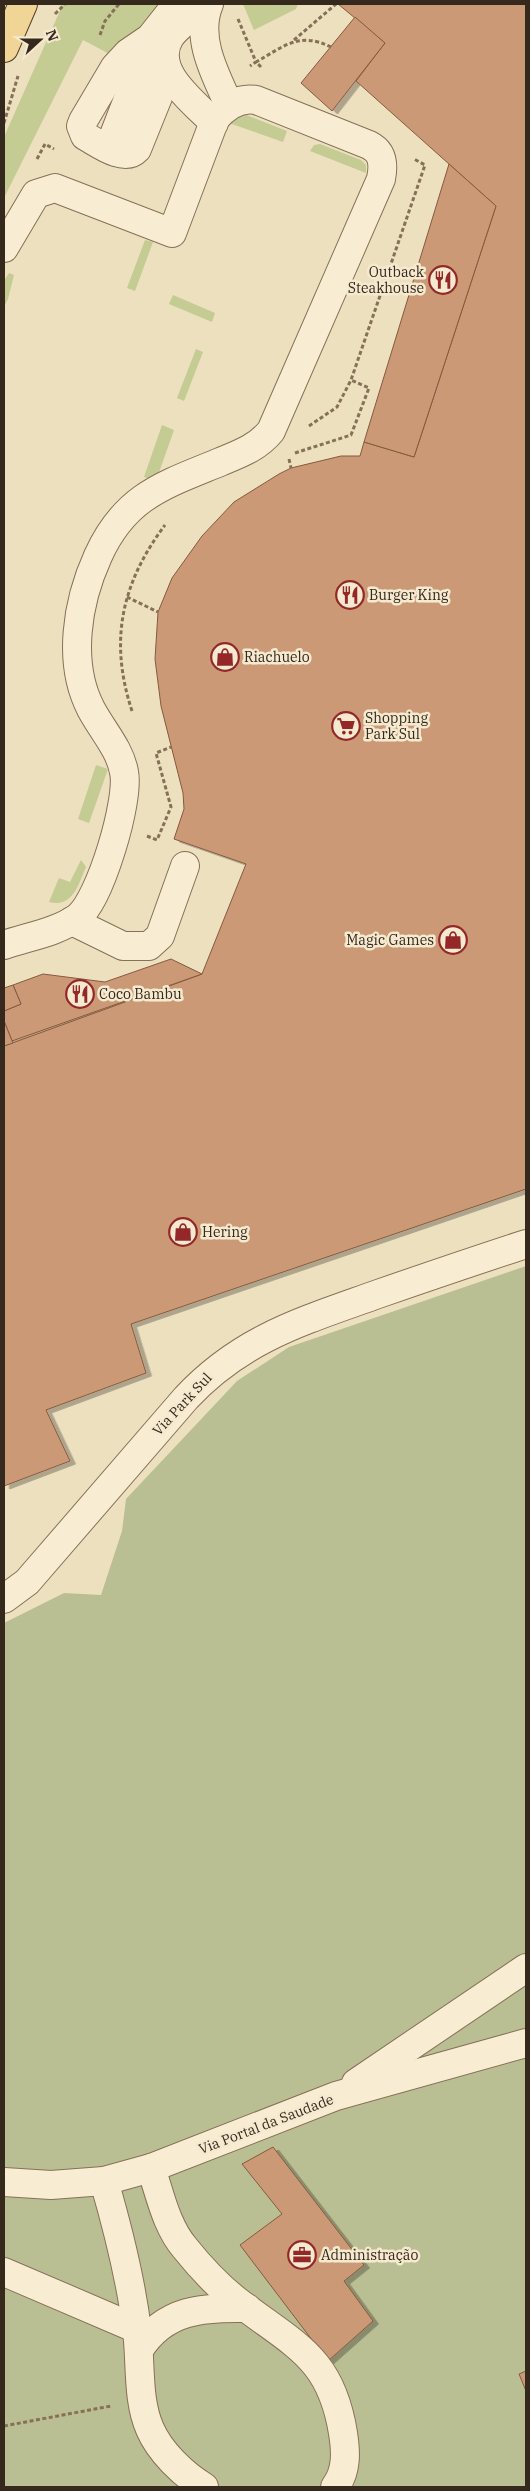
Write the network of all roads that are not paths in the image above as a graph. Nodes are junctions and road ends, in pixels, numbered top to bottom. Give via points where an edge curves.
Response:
1 (23, 4) edge
2 (177, 4) edge
3 (208, 4) edge
4 (150, 38) junction
5 (4, 48) edge
6 (222, 114) junction
7 (4, 248) edge
8 (185, 866) dead end
9 (72, 921) junction
10 (4, 944) edge
11 (526, 1244) edge
12 (4, 1599) edge
13 (526, 1968) edge
14 (526, 2042) edge
15 (336, 2096) junction
16 (151, 2168) junction
17 (104, 2181) junction
18 (4, 2182) edge
19 (4, 2272) edge
20 (247, 2308) junction
21 (138, 2339) junction
22 (204, 2487) edge
23 (335, 2487) edge

1 - 5 main road
2 - 4 lane
3 - 6 lane via 204,24 207,51
3 - 6 lane via 176,30 165,55 170,75 180,89
4 - 4 lane via 115,67 81,126 85,136 122,154 134,152 158,97 147,66
6 - 7 lane via 172,233 55,188 36,194
6 - 9 lane via 248,99 256,100 369,145 380,154 383,162 381,179 271,431 247,451 151,491 124,516 98,554 84,598 76,647 77,667 86,700 120,758 126,789 98,887 86,909
8 - 9 lane via 160,936 149,946 123,946
9 - 10 lane
11 - 12 lane, Via Park Sul via 298,1322 229,1359 186,1398 27,1582
13 - 15 lane
14 - 15 lane, Via Portal da Saudade
15 - 16 lane, Via Portal da Saudade
16 - 17 lane, Via Portal da Saudade
16 - 20 lane via 180,2242
17 - 18 lane, Via Portal da Saudade via 51,2185
17 - 21 lane
19 - 21 lane
20 - 21 lane via 210,2308 173,2318
20 - 23 lane via 294,2341 324,2374 337,2403 345,2441 344,2468
21 - 22 lane via 143,2400 150,2429 189,2478

